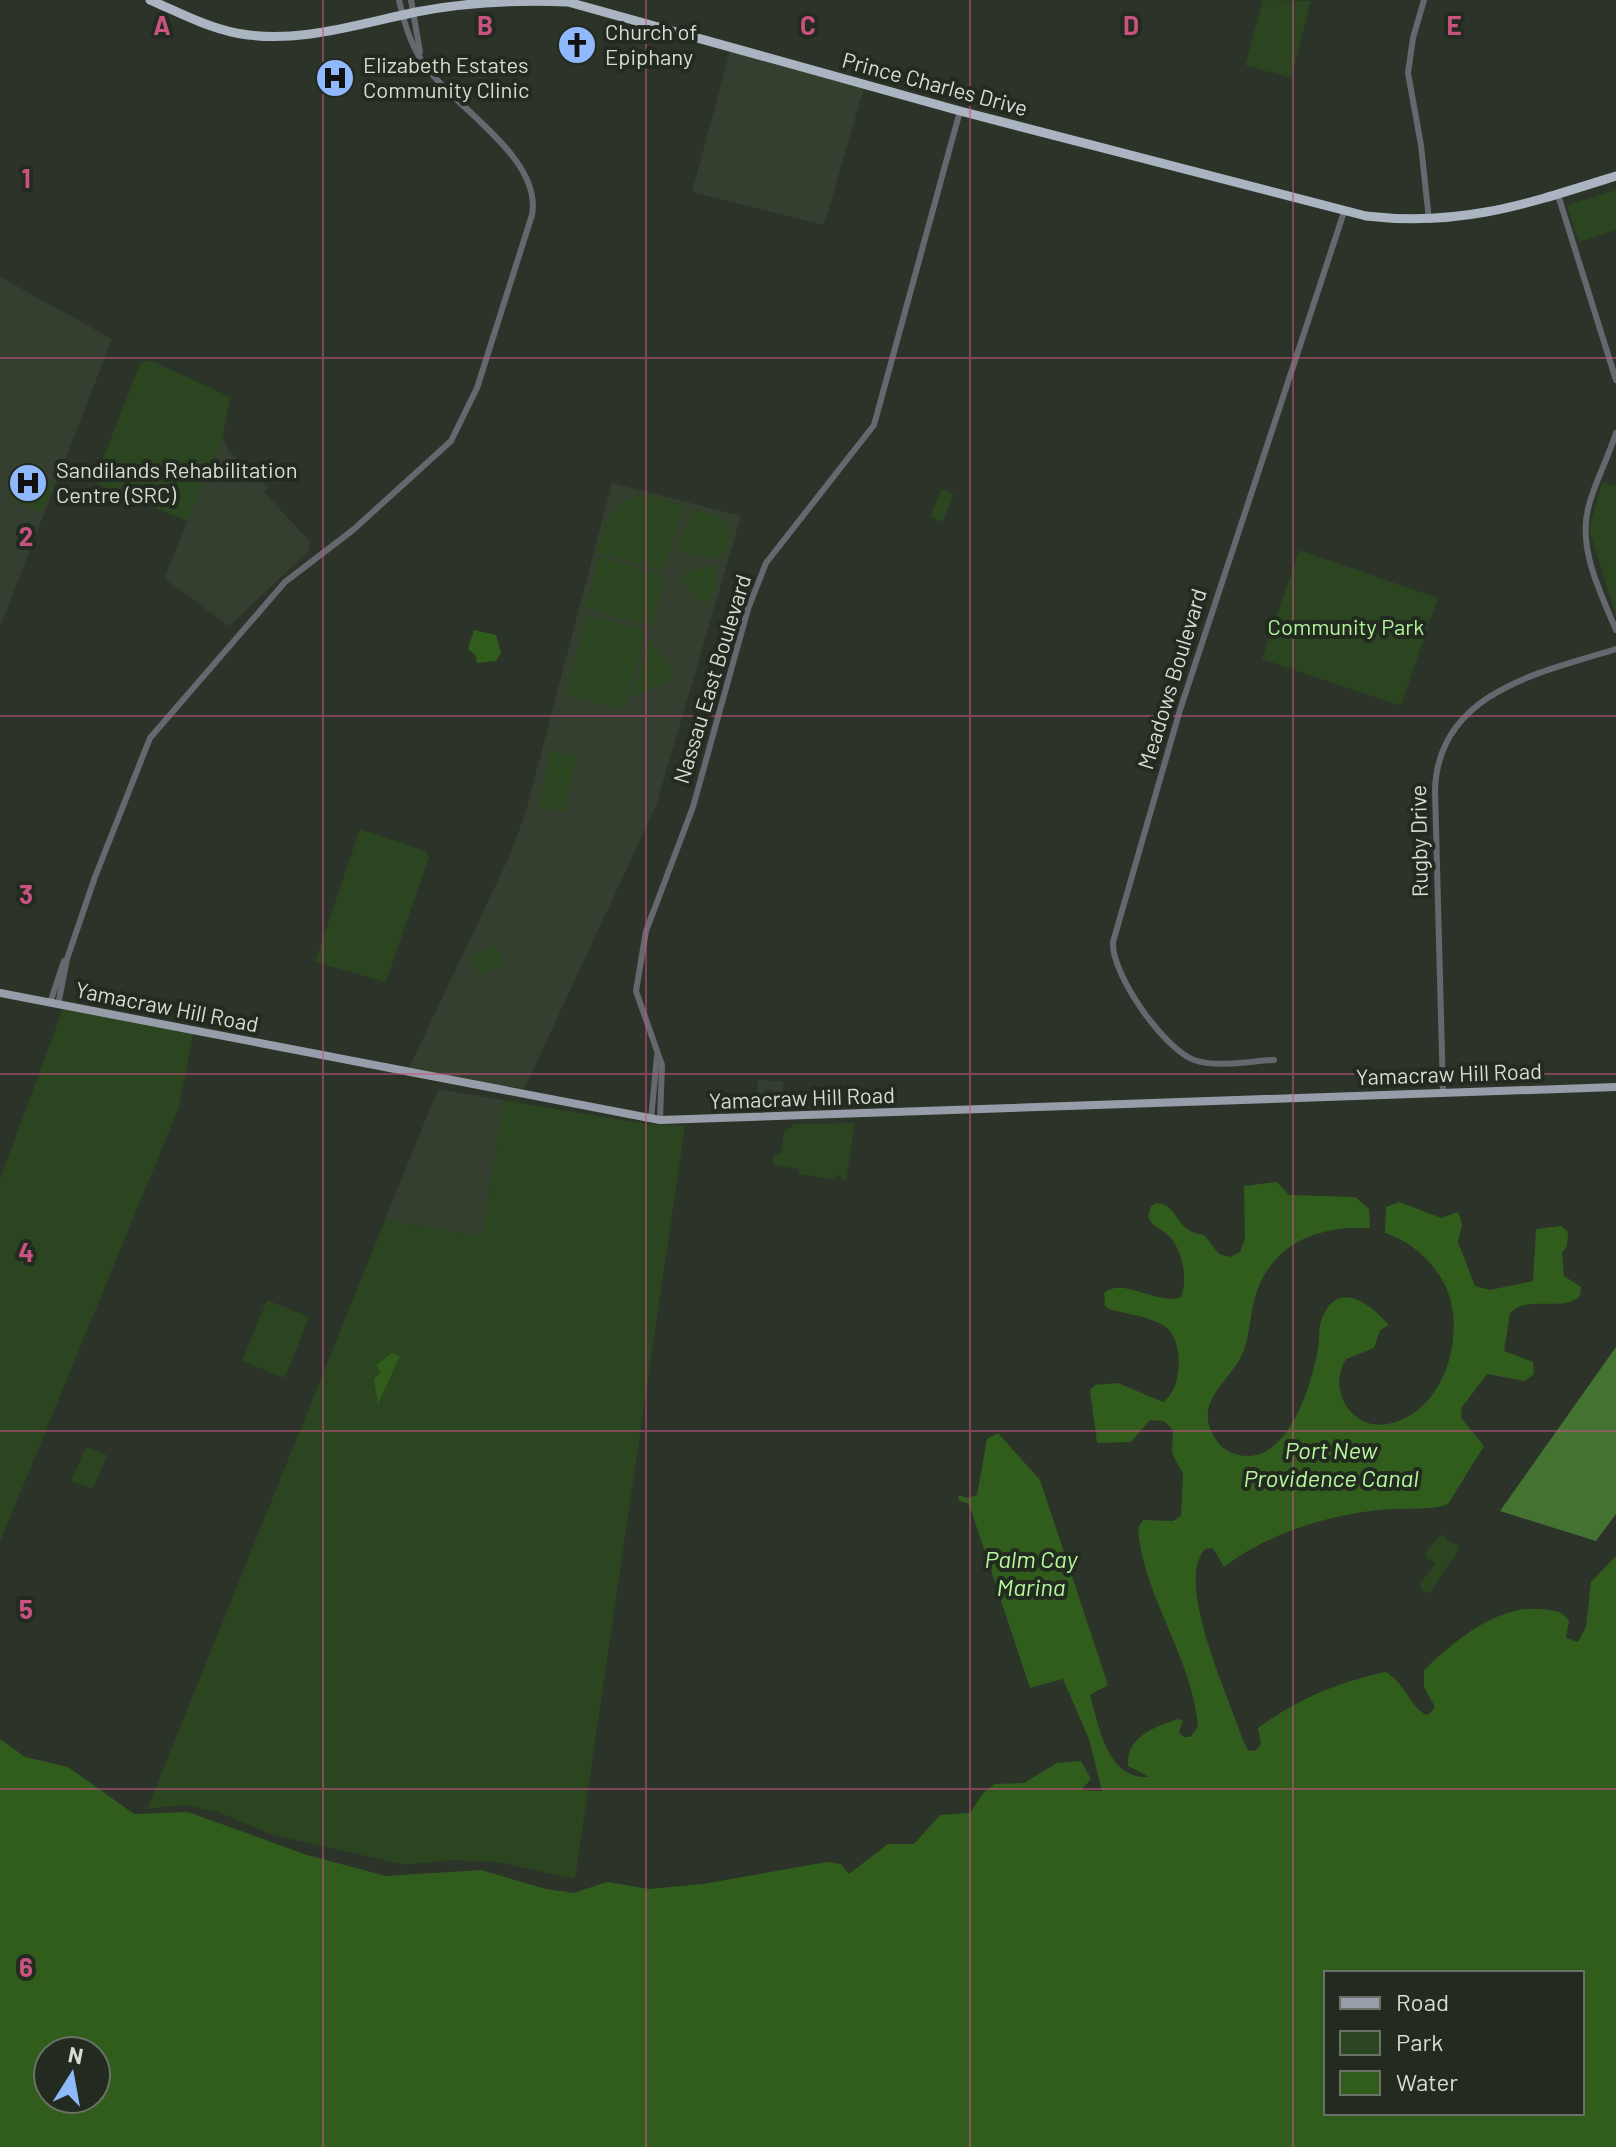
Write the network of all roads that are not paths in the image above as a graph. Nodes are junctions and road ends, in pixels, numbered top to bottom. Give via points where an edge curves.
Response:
1 (150, 0) edge
2 (399, 0) edge
3 (411, 0) edge
4 (1424, 0) edge
5 (414, 13) junction
6 (403, 16) junction
7 (421, 60) junction
8 (960, 111) junction
9 (1616, 176) edge
10 (1558, 195) junction
11 (1344, 212) junction
12 (1429, 220) junction
13 (1616, 380) edge
14 (1616, 433) edge
15 (1616, 630) edge
16 (1616, 649) edge
17 (0, 993) edge
18 (54, 1004) junction
19 (1274, 1060) dead end
20 (1616, 1087) edge
21 (1443, 1092) junction
22 (655, 1119) junction

1 - 6 highway, Prince Charles Drive via 251,35 307,34
2 - 6 street
3 - 5 street
4 - 12 street via 1408,73
5 - 6 highway, Prince Charles Drive
5 - 7 street
5 - 8 highway, Prince Charles Drive via 516,0 568,2
6 - 7 street
7 - 18 street via 510,154 534,193 532,215 473,398 451,441 285,582 155,730
8 - 11 highway, Prince Charles Drive
8 - 22 street, Nassau East Boulevard via 874,425 766,563 748,609 693,807 646,931 637,998 664,1076
9 - 10 highway, Prince Charles Drive
10 - 12 highway, Prince Charles Drive via 1491,214
10 - 13 street
11 - 12 highway, Prince Charles Drive
11 - 19 street, Meadows Boulevard via 1180,710 1113,942 1114,960 1128,989 1180,1053 1208,1062
14 - 15 street via 1585,525 1593,567
16 - 21 street, Rugby Drive via 1511,683 1482,699 1457,725 1439,762 1435,790
17 - 18 main road, Yamacraw Hill Road
18 - 22 main road, Yamacraw Hill Road
20 - 21 main road, Yamacraw Hill Road
21 - 22 main road, Yamacraw Hill Road

